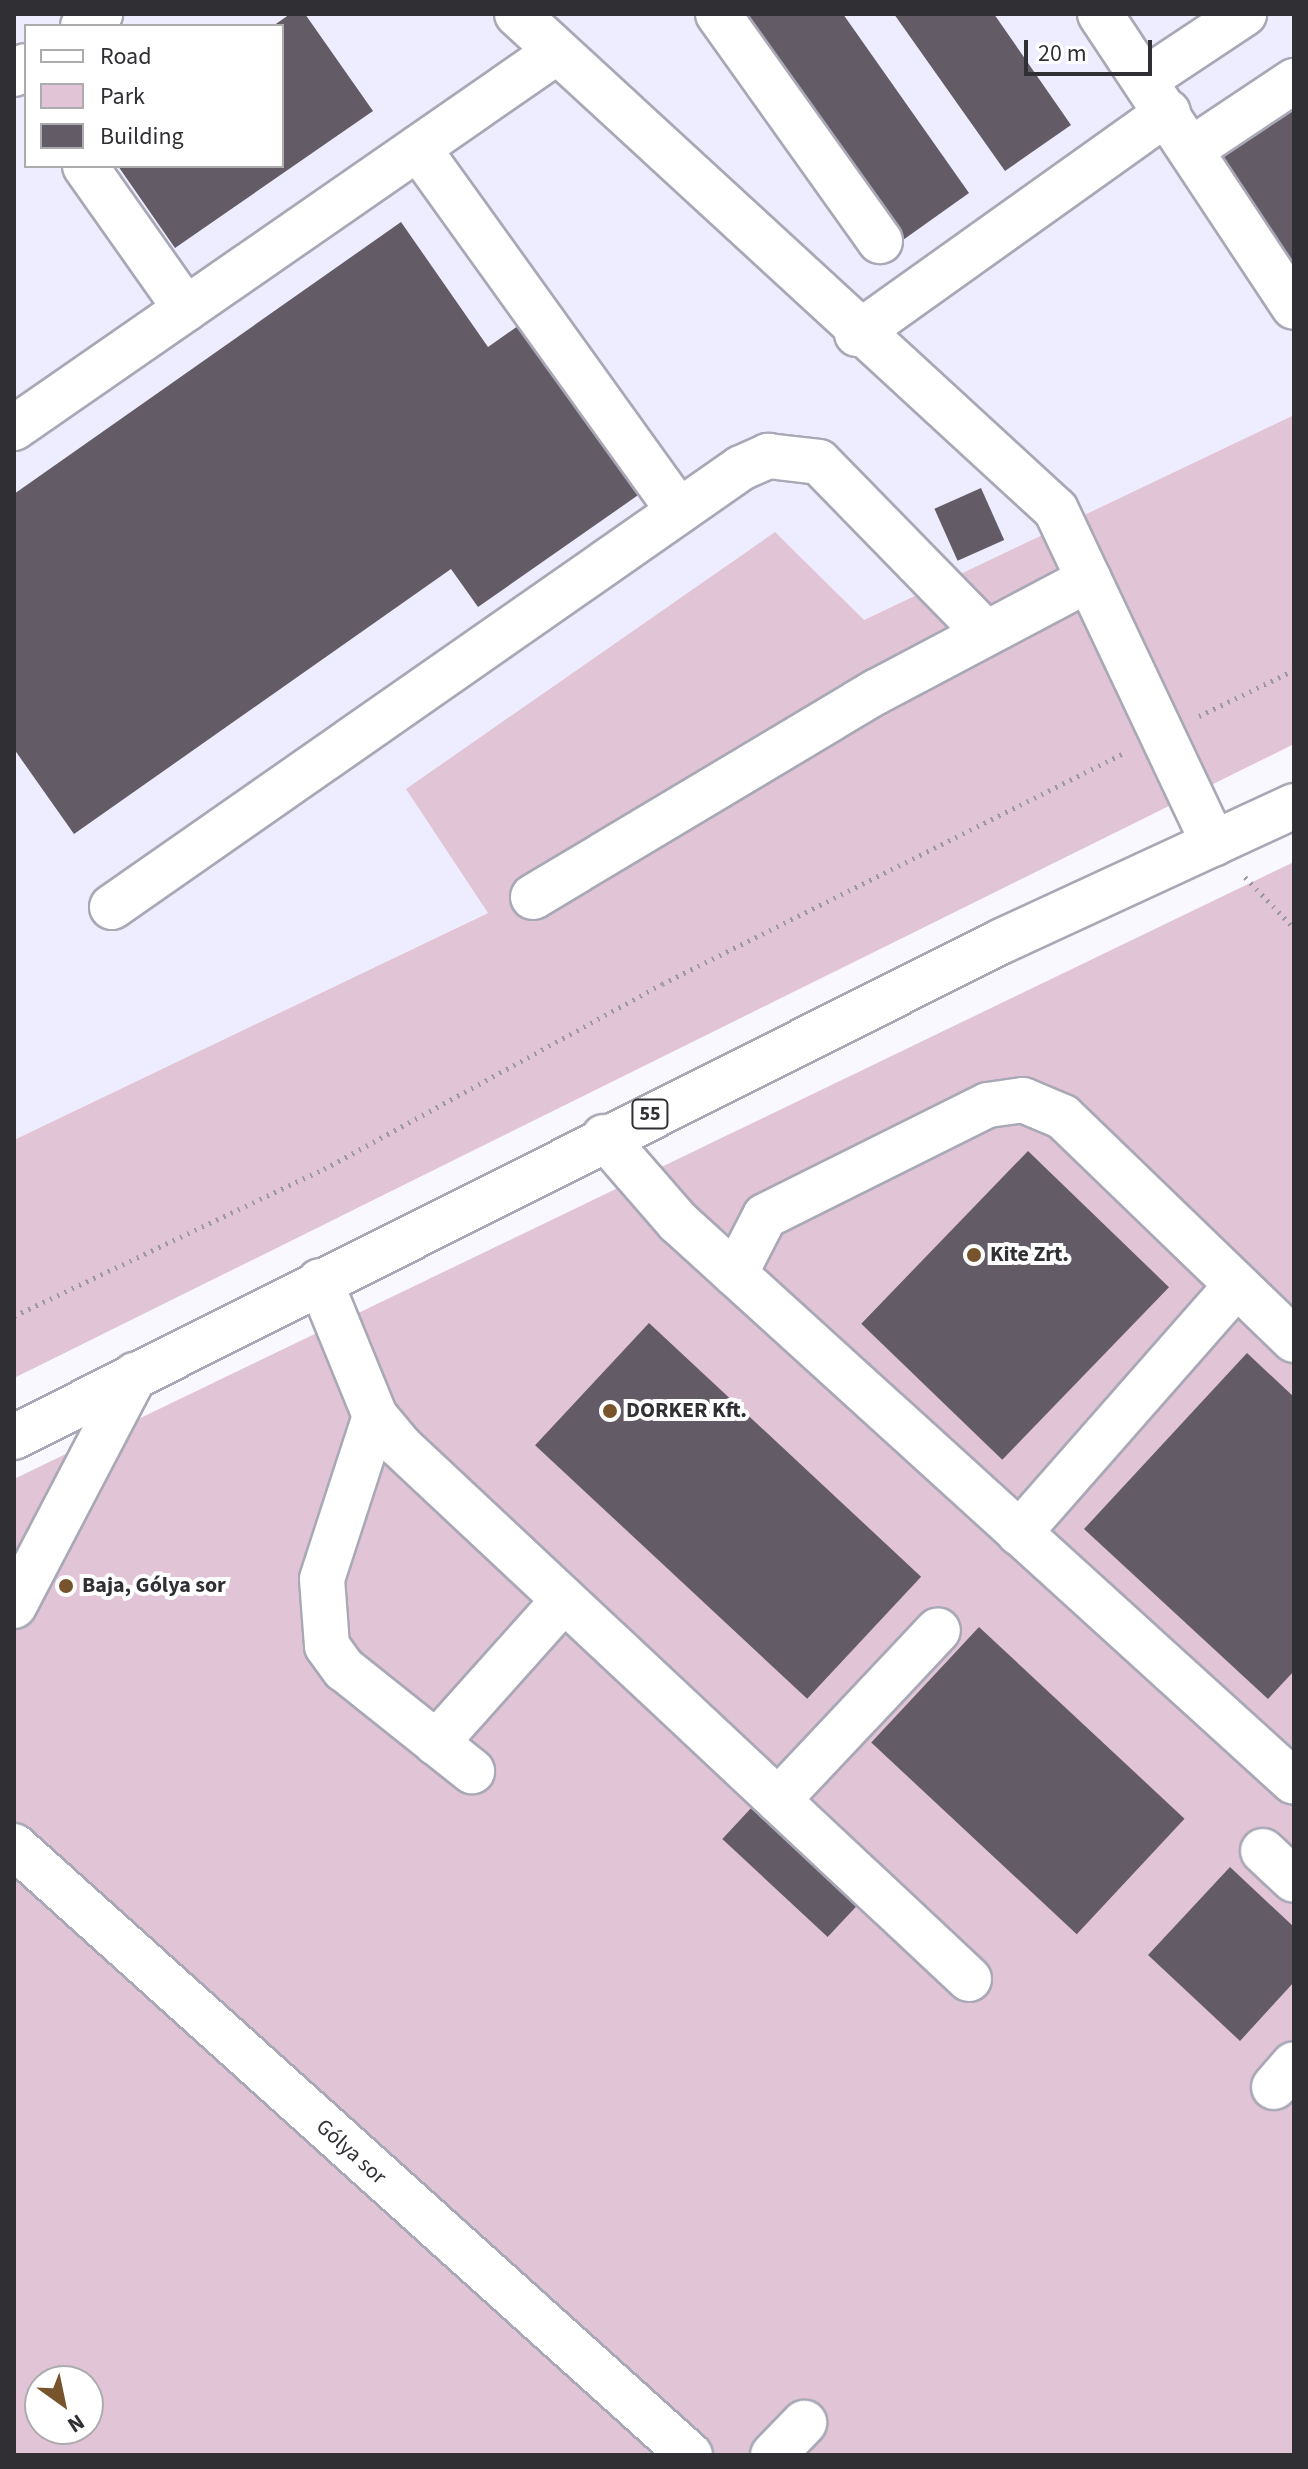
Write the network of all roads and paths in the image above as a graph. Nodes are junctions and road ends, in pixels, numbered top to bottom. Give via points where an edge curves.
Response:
1 (517, 14) edge
2 (718, 14) edge
3 (1100, 14) edge
4 (1244, 14) edge
5 (555, 53) junction
6 (1294, 81) edge
7 (1157, 96) junction
8 (418, 148) junction
9 (1192, 149) junction
10 (86, 168) edge
11 (880, 241) dead end
12 (1294, 307) edge
13 (186, 309) junction
14 (857, 334) junction
15 (14, 428) edge
16 (679, 511) junction
17 (1089, 579) junction
18 (985, 632) junction
19 (1294, 670) edge
20 (1162, 734) junction
21 (1294, 806) edge
22 (1214, 844) junction
23 (533, 897) dead end
24 (112, 907) dead end
25 (1294, 928) edge
26 (604, 1137) junction
27 (735, 1274) junction
28 (320, 1281) junction
29 (1236, 1286) junction
30 (14, 1316) edge
31 (1294, 1340) edge
32 (135, 1375) junction
33 (375, 1416) junction
34 (14, 1437) edge
35 (1019, 1533) junction
36 (564, 1600) junction
37 (14, 1606) edge
38 (938, 1630) dead end
39 (436, 1743) junction
40 (472, 1771) dead end
41 (1292, 1776) edge
42 (778, 1800) junction
43 (14, 1846) edge
44 (969, 1979) dead end
45 (804, 2423) dead end
46 (690, 2455) edge
47 (773, 2455) edge

1 - 5 main road
2 - 11 main road
3 - 7 main road
4 - 7 main road
5 - 8 main road
5 - 14 main road
6 - 9 main road
7 - 9 main road
7 - 14 main road
8 - 13 main road
8 - 16 main road
9 - 12 main road
10 - 13 main road
13 - 15 main road
14 - 17 main road via 1056,510
16 - 18 main road via 768,456 819,462
16 - 24 main road
17 - 18 main road
17 - 20 main road
18 - 23 main road
19 - 20 path
20 - 22 main road
20 - 30 path via 662,984 324,1169
21 - 22 main road, 55
22 - 25 path
22 - 26 main road, 55
26 - 27 main road via 678,1222
26 - 28 main road, 55
27 - 29 main road via 765,1216 988,1105 1023,1100 1063,1117
27 - 35 main road
28 - 32 main road, 55
28 - 33 main road
29 - 31 main road
29 - 35 main road
32 - 34 main road, 55
32 - 37 main road
33 - 36 main road
33 - 39 main road via 322,1579 327,1646 344,1669
35 - 41 main road
36 - 39 main road
36 - 42 main road
38 - 42 main road
39 - 40 main road
42 - 44 main road
43 - 46 main road, Gólya sor
45 - 47 main road

